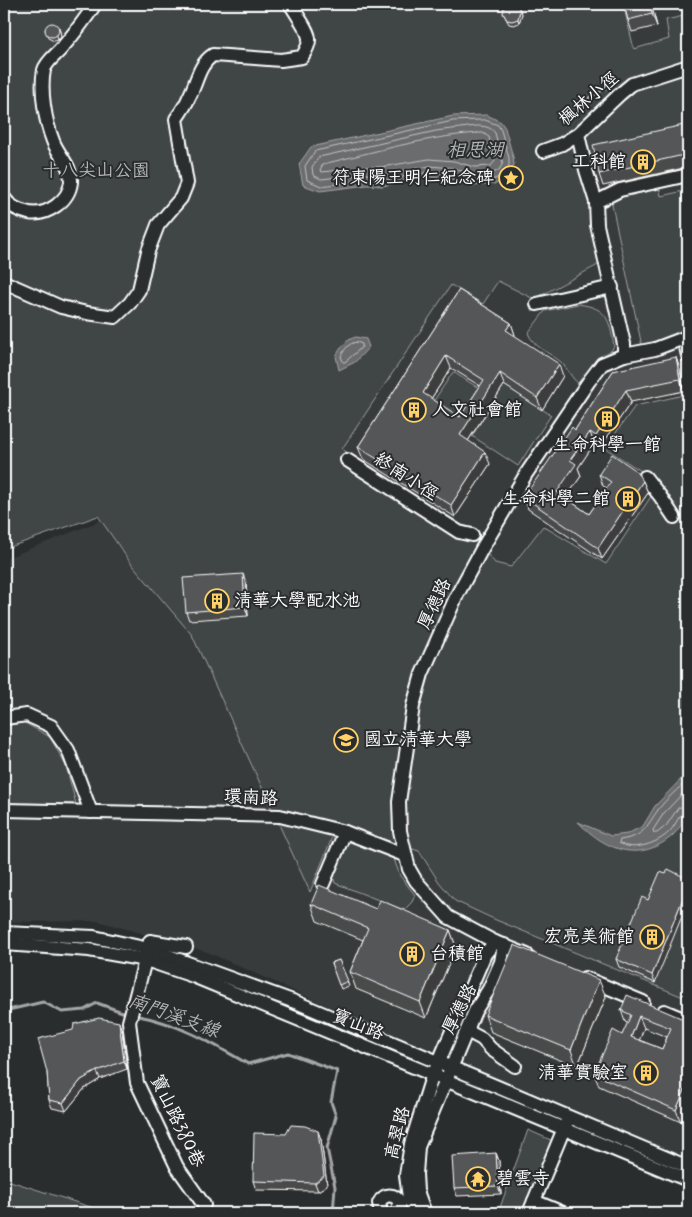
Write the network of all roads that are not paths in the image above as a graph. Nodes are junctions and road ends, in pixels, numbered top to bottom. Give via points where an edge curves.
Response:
1 (96, 4) edge
2 (290, 4) edge
3 (688, 66) edge
4 (578, 134) junction
5 (542, 151) dead end
6 (688, 175) edge
7 (4, 198) edge
8 (596, 202) junction
9 (4, 282) edge
10 (612, 287) junction
11 (537, 304) dead end
12 (686, 336) edge
13 (624, 355) junction
14 (688, 356) edge
15 (347, 460) dead end
16 (644, 476) dead end
17 (674, 517) dead end
18 (472, 535) dead end
19 (4, 718) edge
20 (4, 810) edge
21 (91, 812) junction
22 (345, 832) junction
23 (404, 855) junction
24 (323, 884) edge
25 (4, 933) edge
26 (4, 944) edge
27 (500, 944) junction
28 (186, 946) dead end
29 (148, 954) junction
30 (540, 960) edge
31 (577, 975) edge
32 (688, 1021) edge
33 (467, 1030) junction
34 (439, 1062) junction
35 (515, 1066) dead end
36 (451, 1067) junction
37 (433, 1075) junction
38 (446, 1080) junction
39 (569, 1117) junction
40 (564, 1129) junction
41 (688, 1167) edge
42 (411, 1175) junction
43 (688, 1180) edge
44 (534, 1201) junction
45 (204, 1205) dead end
46 (402, 1205) edge
47 (381, 1213) edge
48 (416, 1213) edge
49 (424, 1213) edge
50 (529, 1213) edge
51 (563, 1213) edge

1 - 7 street via 45,65 44,105 53,143 68,169 71,182 68,192 53,208 33,214 22,212
2 - 9 street via 307,28 310,39 302,56 281,60 214,55 206,60 176,119 186,183 182,198 158,225 138,290 130,303 115,317 95,315 61,307
3 - 4 street, 楓林小徑 via 632,84
4 - 5 street, 楓林小徑
4 - 8 street
6 - 8 street via 620,190
8 - 10 street via 597,225
10 - 11 street
10 - 13 street
12 - 13 street, 厚德路 via 655,349
12 - 14 street
13 - 23 street, 厚德路 via 602,364 589,381 526,474 457,594 422,674 413,706 399,802
15 - 18 street, 終南小徑 via 446,524
16 - 17 street
19 - 21 street via 27,715 51,726 68,750
20 - 21 street, 環南路
21 - 22 street, 環南路 via 268,815
22 - 23 street, 環南路
22 - 24 street
23 - 27 street, 厚德路 via 416,881 448,917
25 - 29 street, 寶山路 via 94,937
26 - 29 street, 寶山路
27 - 30 street
27 - 33 street, 厚德路 via 500,962
27 - 34 street, 厚德路 via 485,954
28 - 29 street via 150,941
29 - 34 street, 寶山路 via 298,1003
29 - 37 street, 寶山路 via 193,976
29 - 45 street, 寶山路380巷 via 130,1016 137,1083 177,1167
31 - 32 street
33 - 35 street
33 - 36 street, 厚德路
34 - 36 street, 寶山路
34 - 37 street, 高翠路
36 - 38 street, 高翠路
36 - 39 street, 寶山路
37 - 38 street, 寶山路
37 - 42 street, 高翠路 via 412,1144
38 - 40 street, 寶山路
38 - 42 street, 高翠路 via 418,1147
39 - 40 street
39 - 41 street, 寶山路
40 - 43 street, 寶山路
40 - 44 street
42 - 46 street, 高翠路
42 - 49 street, 高翠路
44 - 50 street
44 - 51 street
46 - 47 street via 393,1196 383,1197 378,1207
46 - 48 street, 高翠路

